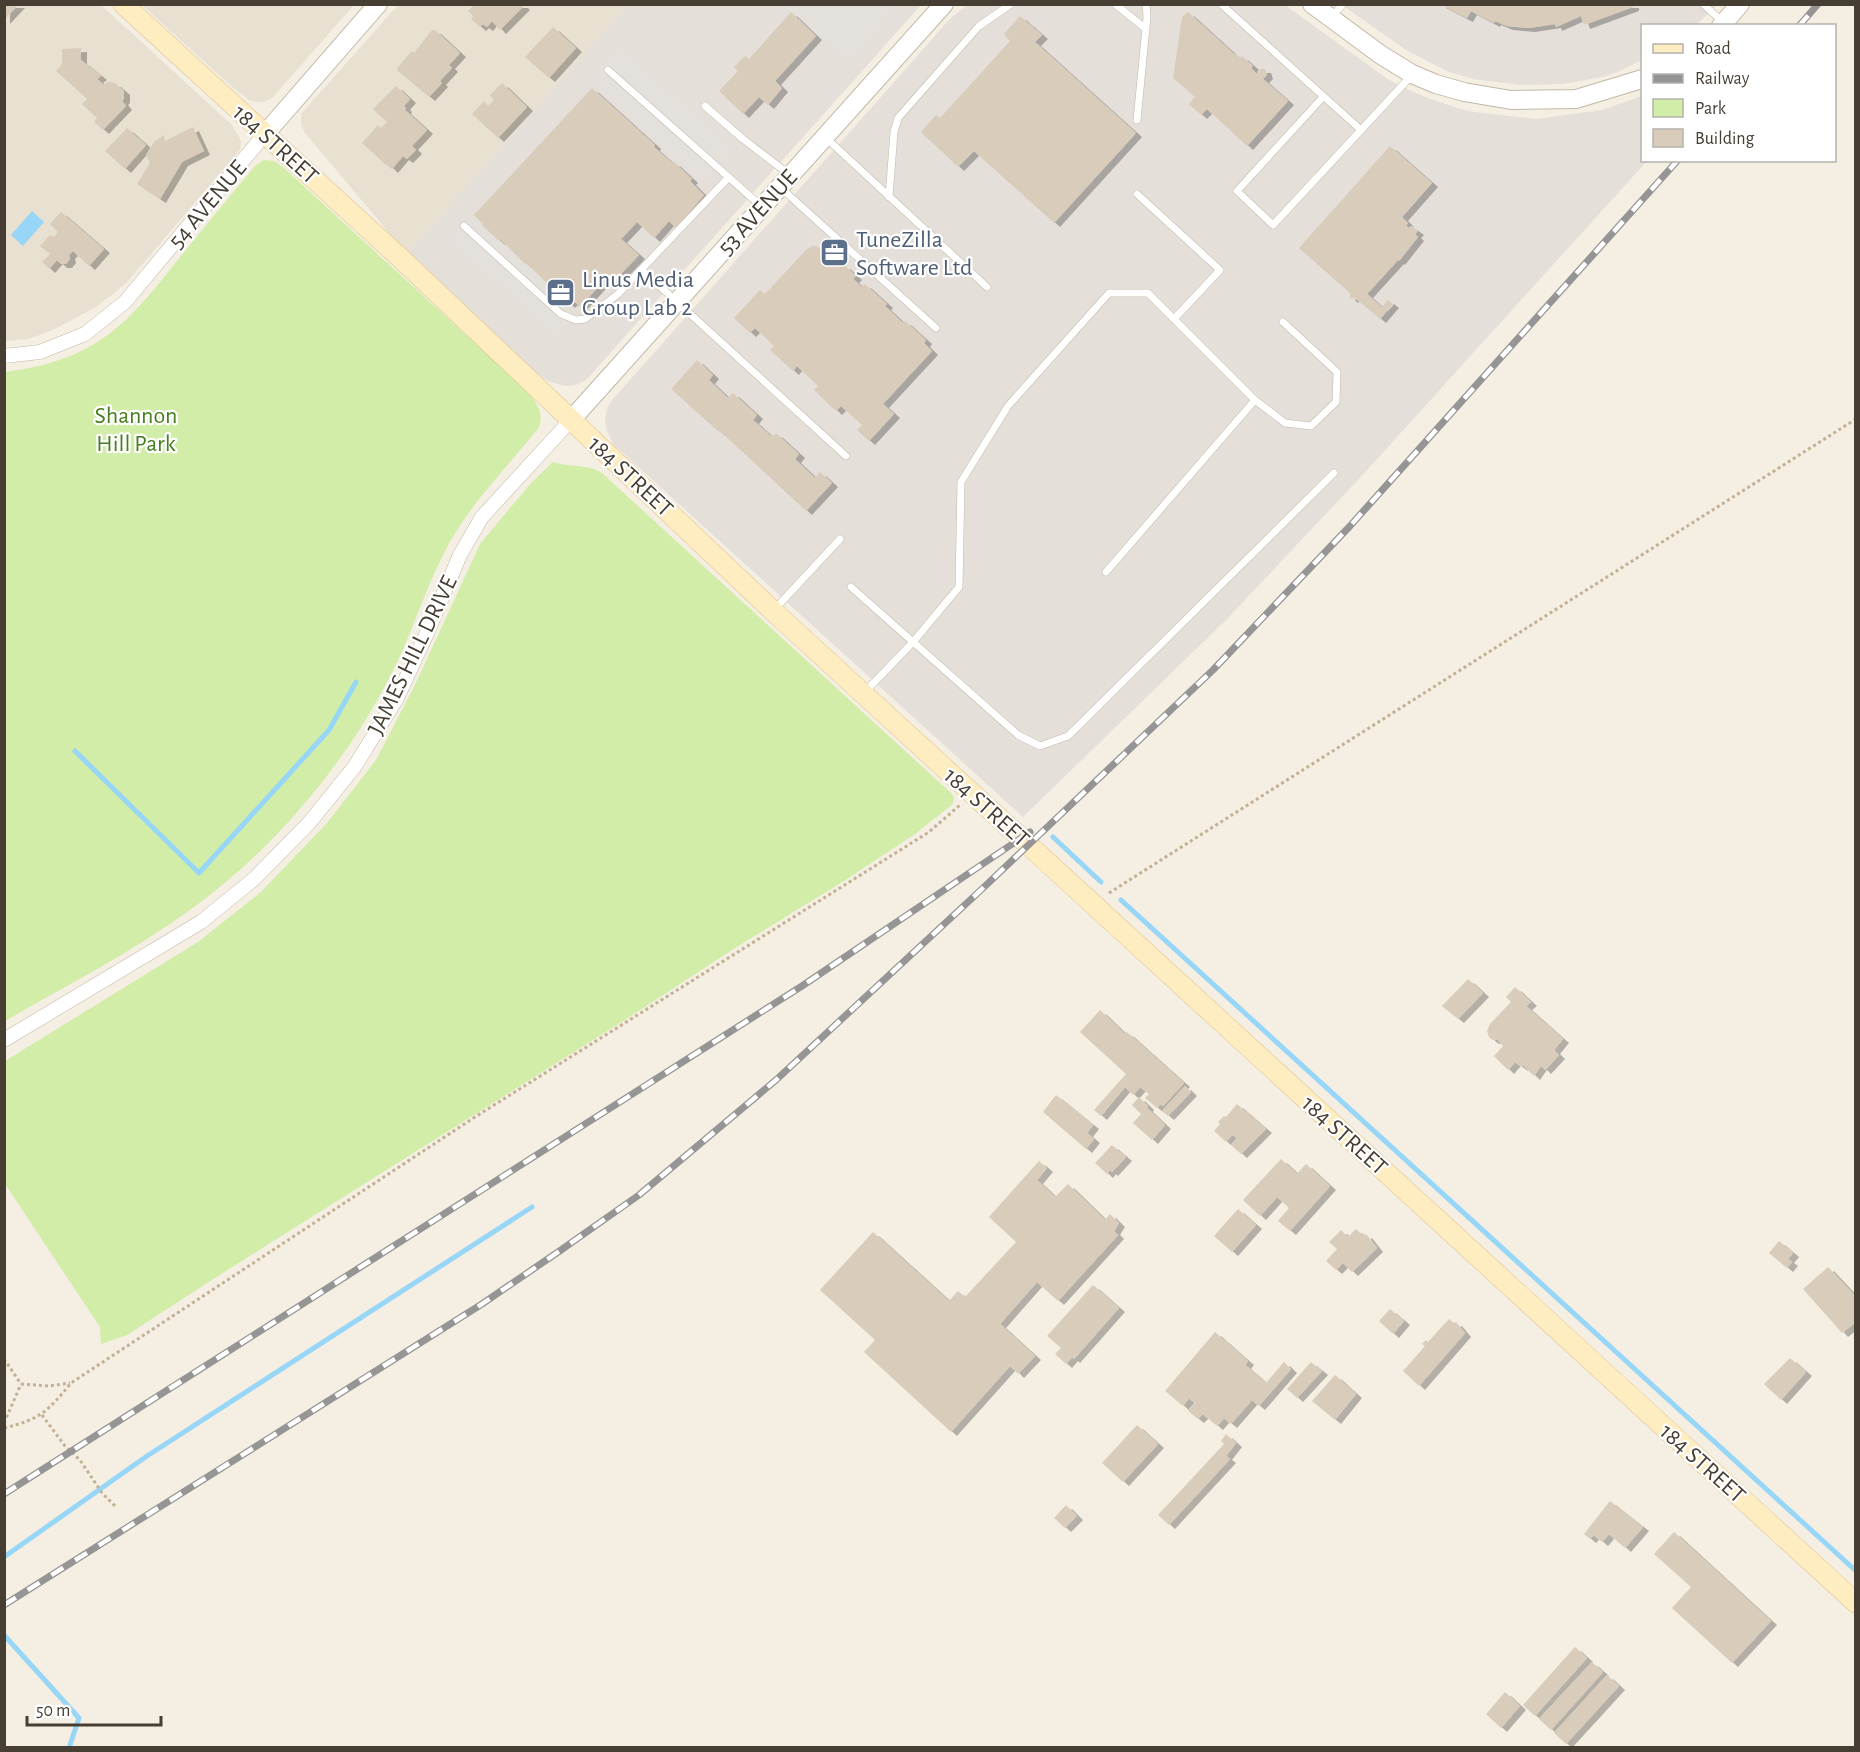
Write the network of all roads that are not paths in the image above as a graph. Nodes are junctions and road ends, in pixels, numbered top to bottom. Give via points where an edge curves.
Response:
1 (123, 4) edge
2 (378, 4) edge
3 (944, 4) edge
4 (1011, 4) edge
5 (1115, 4) edge
6 (1146, 4) edge
7 (1221, 4) edge
8 (1312, 4) edge
9 (1703, 4) edge
10 (1740, 4) edge
11 (1337, 11) edge
12 (1722, 24) edge
13 (1146, 29) junction
14 (608, 70) dead end
15 (1412, 74) junction
16 (1641, 79) edge
17 (1323, 97) junction
18 (705, 106) dead end
19 (1137, 120) dead end
20 (1361, 130) junction
21 (265, 134) junction
22 (825, 137) junction
23 (728, 178) junction
24 (785, 181) junction
25 (1137, 194) dead end
26 (889, 197) junction
27 (762, 207) junction
28 (464, 226) dead end
29 (642, 270) junction
30 (987, 287) dead end
31 (677, 301) junction
32 (1174, 319) junction
33 (1283, 322) dead end
34 (936, 328) dead end
35 (4, 356) edge
36 (1255, 400) junction
37 (571, 420) junction
38 (846, 456) dead end
39 (1334, 472) dead end
40 (840, 539) dead end
41 (1106, 572) dead end
42 (851, 587) dead end
43 (773, 611) junction
44 (913, 642) junction
45 (863, 694) junction
46 (4, 1040) edge
47 (1856, 1603) edge

1 - 21 main road, 184 STREET
2 - 21 street, 54 AVENUE
3 - 22 street, 53 AVENUE
4 - 26 lane via 979,26 898,118
5 - 13 lane
6 - 13 lane
7 - 17 lane
8 - 11 street
9 - 12 lane
10 - 12 street
11 - 15 street via 1381,55
13 - 19 lane
14 - 23 lane
15 - 16 street via 1464,92 1511,100 1576,99
15 - 20 lane
17 - 20 lane
17 - 20 lane via 1237,191 1273,225
18 - 24 lane
21 - 35 street, 54 AVENUE via 126,302 85,334 40,352
21 - 37 main road, 184 STREET
22 - 24 street, 53 AVENUE
22 - 26 lane
23 - 27 lane
23 - 29 lane
24 - 27 street, 53 AVENUE
24 - 34 lane
25 - 32 lane via 1220,270
26 - 30 lane
27 - 31 street, 53 AVENUE
28 - 29 lane via 569,319 585,319
29 - 31 lane
31 - 37 street, 53 AVENUE
31 - 38 lane
32 - 36 lane
32 - 44 lane via 1148,293 1109,293 1008,406 961,482 959,587
33 - 36 lane via 1337,372 1336,402 1311,426 1285,423
36 - 41 lane
37 - 43 main road, 184 STREET
37 - 46 street, JAMES HILL DRIVE via 482,517 460,555 397,698 355,766 309,823 254,879 201,922
39 - 44 lane via 1068,736 1040,746 1018,735
40 - 43 lane
42 - 44 lane
43 - 45 main road, 184 STREET
44 - 45 lane
45 - 47 main road, 184 STREET

